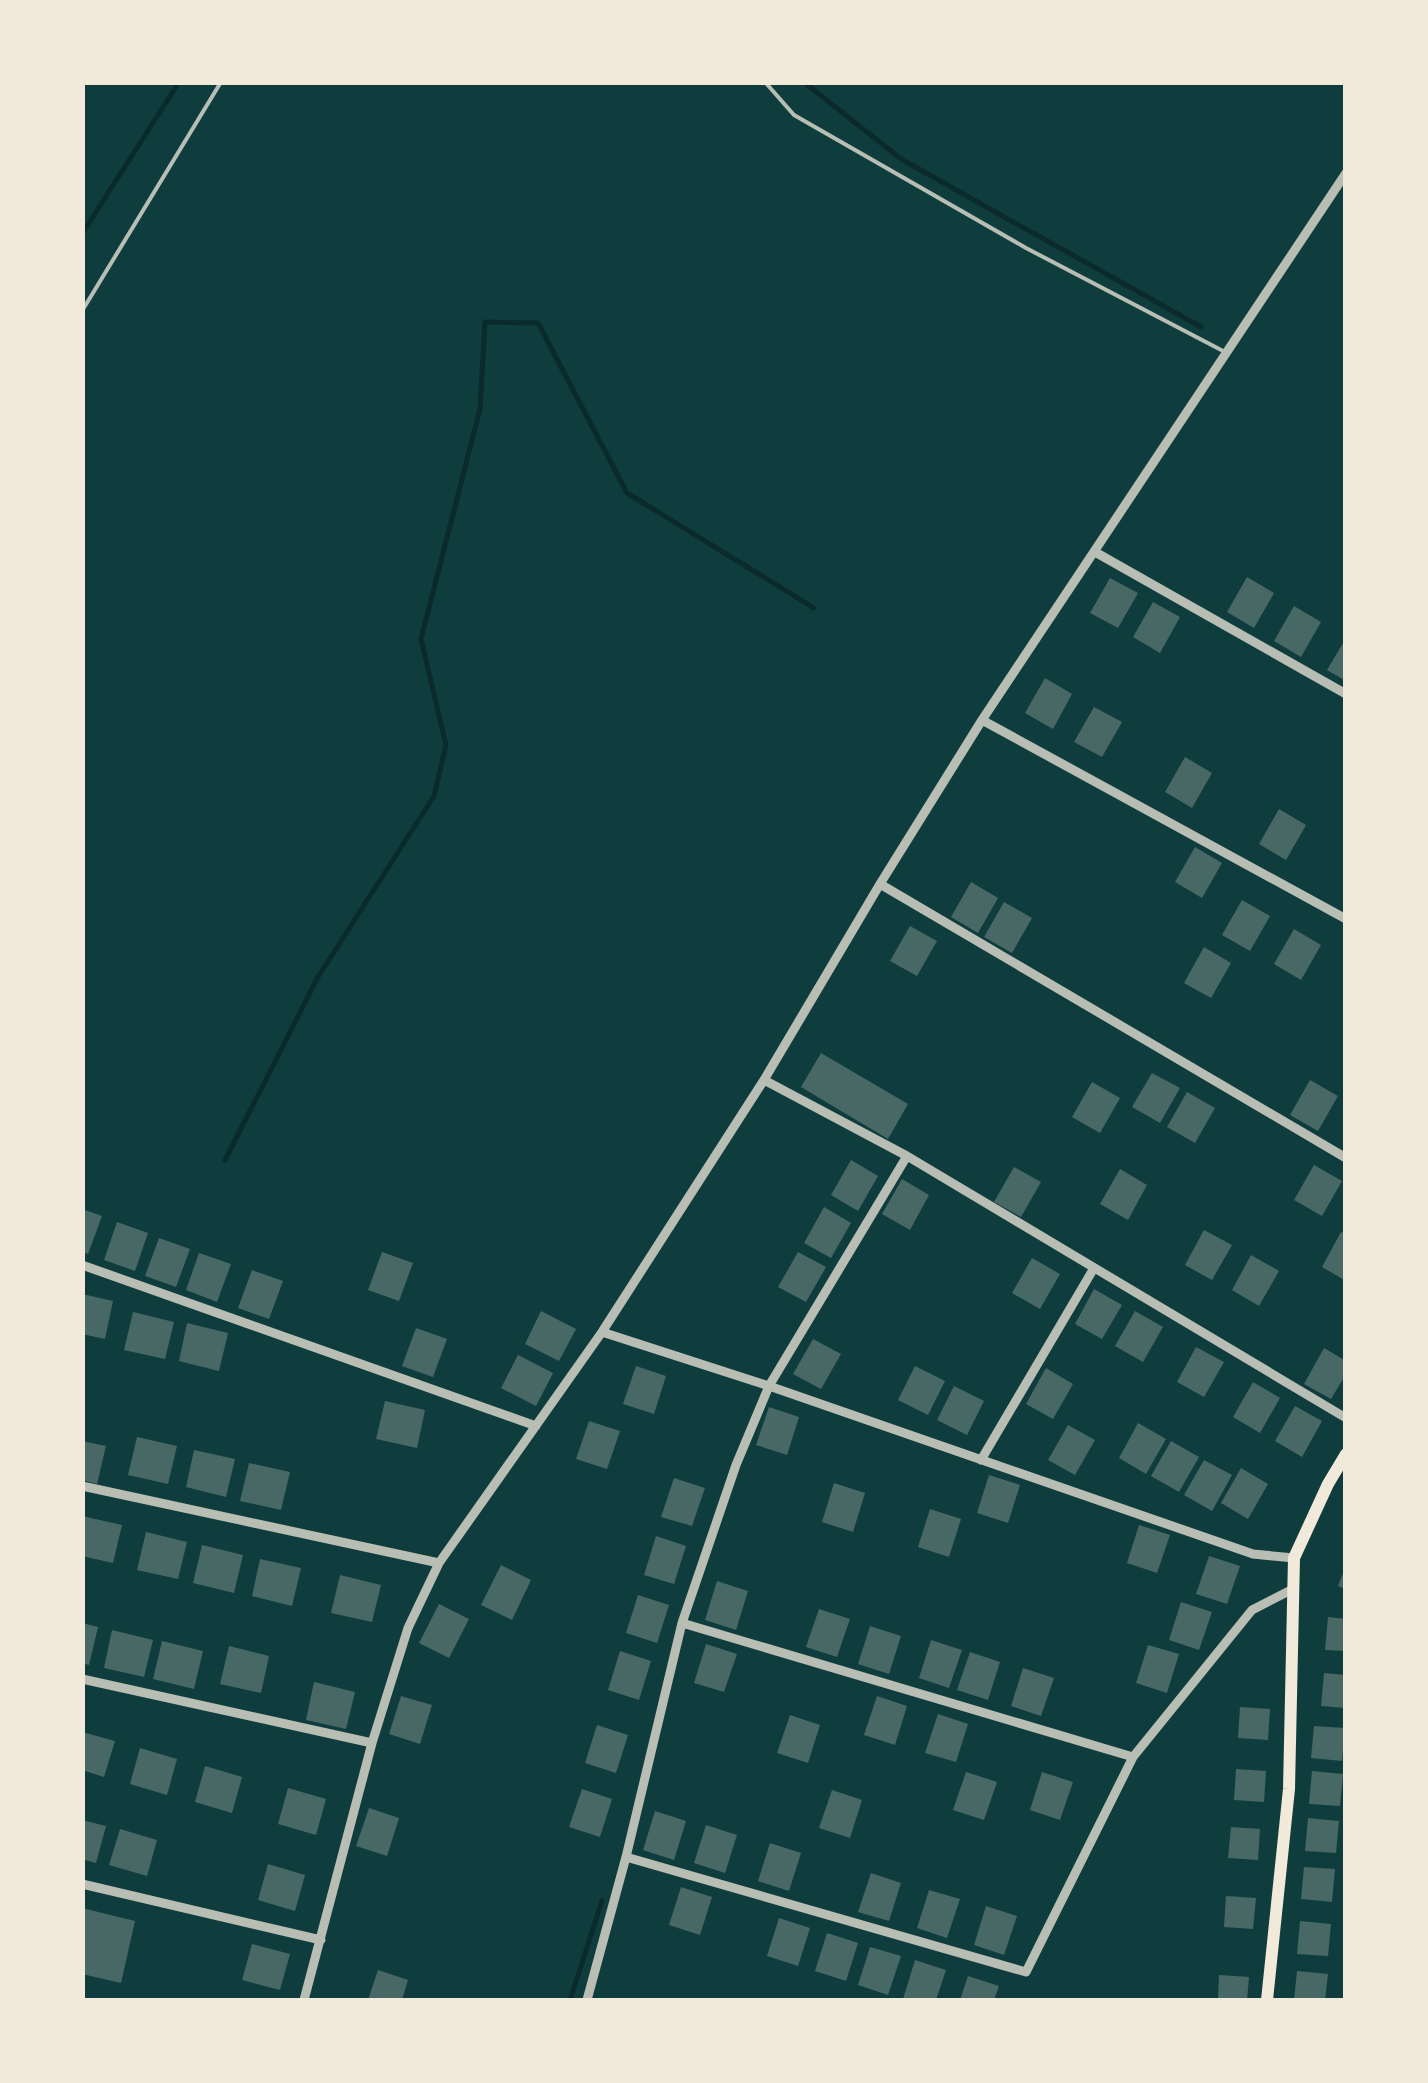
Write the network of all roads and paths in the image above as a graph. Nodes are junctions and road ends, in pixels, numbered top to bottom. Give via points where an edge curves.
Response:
1 (221, 82) edge
2 (765, 82) edge
3 (1346, 173) edge
4 (82, 311) edge
5 (1225, 352) junction
6 (1095, 552) junction
7 (1346, 694) edge
8 (982, 720) junction
9 (880, 884) junction
10 (1346, 918) edge
11 (764, 1080) junction
12 (907, 1156) junction
13 (1346, 1158) edge
14 (82, 1265) edge
15 (1094, 1268) junction
16 (602, 1332) junction
17 (769, 1386) junction
18 (1346, 1418) edge
19 (536, 1426) junction
20 (1346, 1454) edge
21 (981, 1460) junction
22 (82, 1486) edge
23 (1294, 1558) junction
24 (440, 1563) junction
25 (1292, 1589) junction
26 (682, 1624) junction
27 (82, 1679) edge
28 (372, 1743) junction
29 (1132, 1757) junction
30 (626, 1858) junction
31 (82, 1884) edge
32 (322, 1940) junction
33 (304, 2000) edge
34 (587, 2000) edge
35 (1267, 2000) edge

1 - 4 lane
2 - 5 lane via 794,115
3 - 5 street
5 - 6 street
6 - 7 street
6 - 8 street
8 - 9 street
8 - 10 street
9 - 11 street
9 - 13 street
11 - 12 street
11 - 16 street
12 - 15 street
12 - 17 street
14 - 19 street
15 - 18 street
15 - 21 street
16 - 17 street
16 - 19 street
17 - 21 street
17 - 26 street
19 - 24 street
20 - 23 main road
21 - 23 street via 1254,1554
22 - 24 street
23 - 25 main road
24 - 28 street via 408,1628
25 - 29 street via 1252,1610
25 - 35 main road via 1289,1789
26 - 29 street
26 - 30 street
27 - 28 street
28 - 32 street
29 - 30 street via 1026,1972
30 - 34 street
31 - 32 street
32 - 33 street

